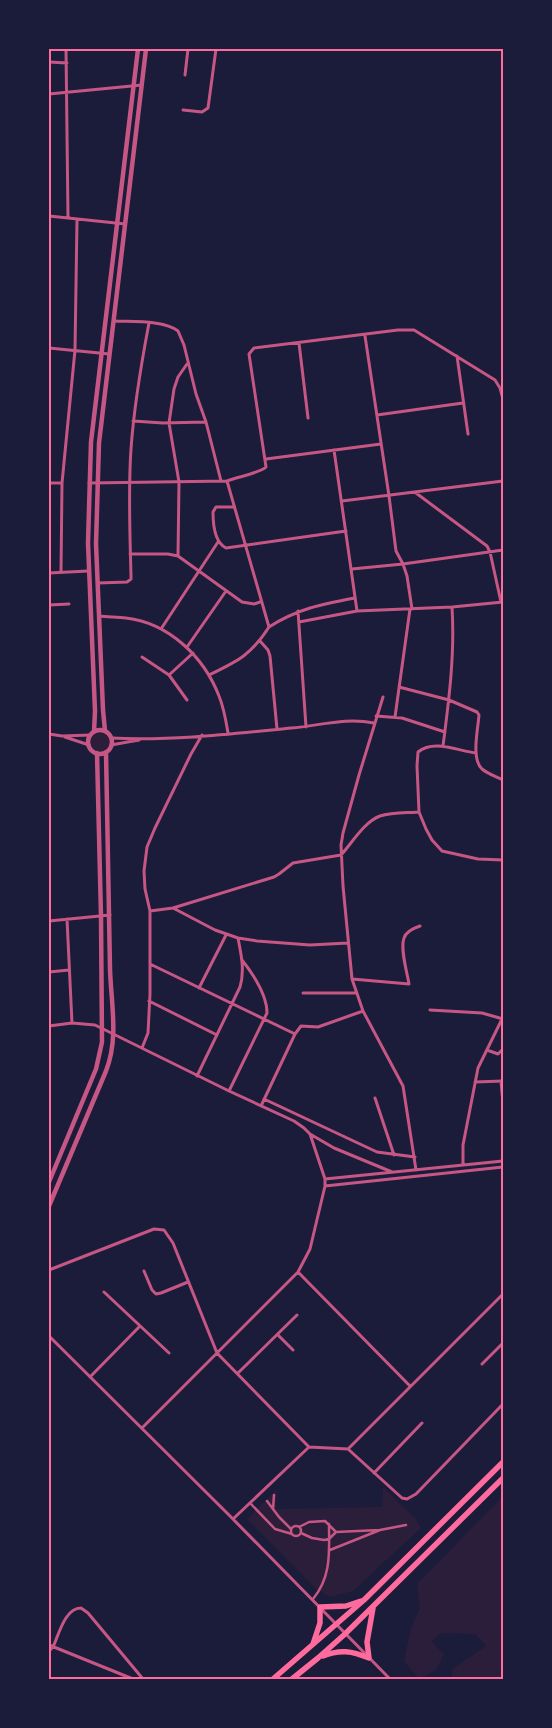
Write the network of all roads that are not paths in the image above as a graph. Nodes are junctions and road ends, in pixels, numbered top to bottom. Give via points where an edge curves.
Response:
1 (66, 49) edge
2 (138, 49) edge
3 (146, 49) edge
4 (188, 49) edge
5 (216, 49) edge
6 (49, 62) edge
7 (67, 63) junction
8 (185, 75) dead end
9 (142, 85) junction
10 (134, 86) junction
11 (67, 92) junction
12 (49, 94) edge
13 (183, 110) dead end
14 (49, 216) edge
15 (68, 218) junction
16 (77, 220) junction
17 (117, 223) junction
18 (126, 224) junction
19 (114, 321) junction
20 (149, 323) junction
21 (365, 336) junction
22 (299, 343) junction
23 (49, 348) edge
24 (75, 350) junction
25 (101, 353) junction
26 (109, 354) junction
27 (457, 356) junction
28 (188, 363) junction
29 (503, 399) edge
30 (463, 403) junction
31 (378, 415) junction
32 (308, 418) dead end
33 (134, 421) junction
34 (206, 422) junction
35 (169, 423) junction
36 (468, 434) dead end
37 (381, 444) junction
38 (334, 450) junction
39 (266, 459) junction
40 (220, 481) junction
41 (227, 481) junction
42 (503, 481) edge
43 (97, 482) junction
44 (179, 482) junction
45 (49, 483) edge
46 (62, 483) junction
47 (89, 483) junction
48 (130, 483) junction
49 (415, 492) junction
50 (389, 496) junction
51 (342, 501) junction
52 (233, 507) junction
53 (346, 531) junction
54 (218, 542) junction
55 (245, 546) junction
56 (503, 550) edge
57 (490, 552) junction
58 (130, 554) junction
59 (178, 556) junction
60 (403, 564) junction
61 (352, 569) junction
62 (88, 571) junction
63 (61, 572) junction
64 (199, 572) junction
65 (49, 573) edge
66 (98, 583) junction
67 (226, 591) junction
68 (355, 598) junction
69 (260, 602) junction
70 (502, 602) edge
71 (70, 604) dead end
72 (49, 605) edge
73 (452, 608) junction
74 (411, 609) junction
75 (298, 611) junction
76 (357, 611) junction
77 (99, 616) junction
78 (300, 622) junction
79 (269, 627) junction
80 (161, 629) junction
81 (260, 641) junction
82 (187, 647) junction
83 (193, 653) junction
84 (142, 657) dead end
85 (169, 675) junction
86 (209, 675) junction
87 (399, 687) junction
88 (383, 697) dead end
89 (187, 700) dead end
90 (449, 700) junction
91 (376, 716) junction
92 (395, 717) junction
93 (374, 723) junction
94 (306, 727) junction
95 (277, 730) junction
96 (105, 731) junction
97 (445, 732) junction
98 (228, 733) junction
99 (49, 734) edge
100 (92, 734) junction
101 (62, 736) junction
102 (202, 736) junction
103 (111, 738) junction
104 (145, 739) junction
105 (89, 745) junction
106 (111, 745) junction
107 (443, 746) junction
108 (106, 752) junction
109 (97, 753) junction
110 (476, 753) junction
111 (503, 780) edge
112 (419, 812) junction
113 (341, 855) junction
114 (503, 860) edge
115 (173, 908) junction
116 (150, 911) junction
117 (110, 915) junction
118 (101, 916) junction
119 (67, 919) junction
120 (49, 920) edge
121 (420, 926) dead end
122 (226, 935) junction
123 (238, 938) junction
124 (348, 944) junction
125 (242, 960) junction
126 (150, 964) junction
127 (70, 970) junction
128 (49, 972) edge
129 (352, 979) junction
130 (199, 988) junction
131 (304, 993) dead end
132 (356, 993) junction
133 (149, 1001) junction
134 (232, 1004) junction
135 (430, 1010) dead end
136 (363, 1011) junction
137 (503, 1018) edge
138 (265, 1020) junction
139 (72, 1023) junction
140 (49, 1026) edge
141 (102, 1028) junction
142 (295, 1034) junction
143 (114, 1035) junction
144 (217, 1035) junction
145 (142, 1048) junction
146 (503, 1049) edge
147 (487, 1050) junction
148 (197, 1076) junction
149 (502, 1081) edge
150 (475, 1082) junction
151 (229, 1091) junction
152 (375, 1098) dead end
153 (264, 1099) junction
154 (503, 1103) edge
155 (261, 1106) junction
156 (310, 1134) junction
157 (394, 1155) junction
158 (415, 1157) junction
159 (503, 1161) edge
160 (463, 1165) junction
161 (503, 1167) edge
162 (416, 1170) junction
163 (392, 1172) junction
164 (325, 1180) junction
165 (49, 1182) edge
166 (325, 1186) junction
167 (49, 1206) edge
168 (49, 1270) edge
169 (144, 1270) dead end
170 (298, 1272) junction
171 (188, 1282) junction
172 (104, 1292) dead end
173 (503, 1294) edge
174 (297, 1315) dead end
175 (140, 1326) junction
176 (49, 1336) edge
177 (278, 1336) junction
178 (503, 1344) edge
179 (293, 1350) dead end
180 (168, 1353) dead end
181 (218, 1353) junction
182 (482, 1364) dead end
183 (238, 1373) junction
184 (90, 1377) junction
185 (410, 1386) junction
186 (503, 1404) edge
187 (422, 1423) dead end
188 (142, 1428) junction
189 (309, 1447) junction
190 (348, 1449) junction
191 (503, 1462) edge
192 (374, 1473) junction
193 (503, 1478) edge
194 (274, 1495) dead end
195 (268, 1501) dead end
196 (250, 1503) junction
197 (274, 1510) junction
198 (233, 1519) junction
199 (329, 1524) junction
200 (406, 1525) dead end
201 (299, 1527) junction
202 (291, 1529) junction
203 (380, 1530) junction
204 (336, 1532) junction
205 (301, 1533) junction
206 (292, 1534) junction
207 (329, 1539) junction
208 (330, 1550) junction
209 (312, 1599) junction
210 (364, 1600) junction
211 (374, 1606) junction
212 (320, 1607) junction
213 (336, 1624) junction
214 (345, 1634) junction
215 (51, 1646) edge
216 (312, 1646) junction
217 (49, 1651) edge
218 (318, 1658) junction
219 (369, 1658) junction
220 (133, 1679) edge
221 (143, 1679) edge
222 (273, 1679) edge
223 (292, 1679) edge
224 (390, 1679) edge

1 - 7 street
2 - 10 street
3 - 9 street
4 - 8 street
5 - 13 street via 208,108 202,112
6 - 7 street
7 - 11 street
9 - 10 street
9 - 18 street
10 - 11 street
10 - 17 street
11 - 12 street
11 - 15 street
14 - 15 street
15 - 16 street
16 - 17 street
16 - 24 street
17 - 18 street
17 - 25 street
18 - 19 street
19 - 20 street
19 - 26 street
20 - 28 street via 178,331
20 - 33 street
21 - 22 street
21 - 27 street via 414,330
21 - 31 street
22 - 32 street
22 - 39 street via 254,348 249,354
23 - 24 street
24 - 25 street
24 - 46 street
25 - 26 street
25 - 47 street
26 - 43 street
27 - 29 street via 495,380
27 - 30 street
28 - 34 street
28 - 35 street via 174,388
30 - 31 street
30 - 36 street
31 - 37 street
33 - 35 street
33 - 48 street
34 - 35 street
34 - 40 street
35 - 44 street
37 - 38 street
37 - 50 street
38 - 39 street
38 - 51 street
39 - 41 street via 266,467 261,471
40 - 41 street
40 - 44 street
41 - 52 street
42 - 49 street
43 - 47 street
43 - 48 street
43 - 66 street
44 - 48 street
44 - 59 street
45 - 46 street
46 - 63 street
47 - 62 street
48 - 58 street
49 - 50 street
49 - 57 street
50 - 51 street
50 - 60 street via 396,551
51 - 53 street
52 - 54 street via 216,507 213,512
52 - 55 street
53 - 55 street
53 - 61 street
54 - 55 street via 226,548
54 - 64 street
55 - 69 street
56 - 57 street
57 - 60 street
57 - 70 street
58 - 59 street
58 - 66 street via 130,579 127,582
59 - 64 street
60 - 61 street
60 - 74 street
61 - 68 street
62 - 63 street
62 - 100 street via 95,711
63 - 65 street
64 - 67 street
64 - 80 street
66 - 77 street
67 - 69 street via 242,602
67 - 82 street
68 - 75 street
68 - 76 street
69 - 79 street
70 - 73 street
71 - 72 street
73 - 74 street
73 - 90 street
74 - 76 street
74 - 87 street
75 - 78 street
75 - 79 street
76 - 78 street
77 - 80 street via 127,618
77 - 96 street
78 - 94 street
79 - 81 street
80 - 82 street
81 - 86 street via 248,653
81 - 95 street via 270,656
82 - 83 street
83 - 85 street
83 - 86 street
84 - 85 street
85 - 89 street
86 - 98 street via 225,714
87 - 90 street
87 - 92 street
88 - 91 street
90 - 97 street
90 - 110 street via 478,713
91 - 92 street
91 - 93 street
92 - 97 street
93 - 94 street via 343,721
93 - 113 street via 347,817
94 - 95 street
95 - 98 street
96 - 100 street
96 - 103 street
97 - 107 street
98 - 102 street
99 - 101 street
100 - 101 street
100 - 105 street
101 - 105 street
102 - 104 street
102 - 116 street via 148,847 144,871
103 - 104 street
103 - 106 street
104 - 106 street
105 - 109 street
106 - 108 street
107 - 110 street
107 - 112 street via 418,752
108 - 109 street
108 - 117 street
109 - 118 street
110 - 111 street via 483,770
112 - 113 street via 378,816
112 - 114 street via 428,835 442,851
113 - 115 street via 293,863 274,877
113 - 124 street
115 - 116 street
115 - 122 street
116 - 126 street
117 - 118 street
117 - 143 street
118 - 119 street
118 - 141 street
119 - 120 street
119 - 127 street
121 - 129 street via 404,938 409,984
122 - 123 street
122 - 130 street
123 - 124 street via 310,945
123 - 125 street
124 - 129 street
125 - 134 street via 242,978
125 - 138 street via 267,1006
126 - 130 street
126 - 133 street
127 - 128 street
127 - 139 street
129 - 132 street
130 - 134 street
131 - 132 street
132 - 136 street
133 - 144 street
133 - 145 street via 148,1033
134 - 138 street
134 - 144 street
135 - 137 street via 482,1013
136 - 142 street via 318,1027 301,1026
136 - 158 street via 403,1086
137 - 147 street
138 - 142 street
138 - 151 street
139 - 140 street
139 - 141 street
141 - 143 street
141 - 165 street via 96,1069
142 - 153 street
143 - 145 street
143 - 167 street via 108,1066
144 - 148 street
145 - 148 street
146 - 147 street via 498,1054
147 - 150 street
148 - 151 street
149 - 150 street
149 - 154 street
150 - 160 street via 463,1145
151 - 155 street
152 - 157 street
153 - 155 street
153 - 157 street via 377,1152
155 - 156 street via 294,1121
156 - 163 street via 334,1148
156 - 164 street
157 - 158 street
158 - 162 street
159 - 160 street
160 - 162 street
161 - 166 street
162 - 163 street
163 - 164 street
164 - 166 street
166 - 170 street via 310,1249
168 - 171 street via 159,1229 164,1230 173,1243
169 - 171 street via 156,1294
170 - 181 street
170 - 185 street
171 - 181 street
172 - 175 street
173 - 185 street
174 - 177 street
175 - 180 street
175 - 184 street
176 - 184 street
177 - 179 street
177 - 183 street
178 - 182 street
181 - 183 street
181 - 188 street
183 - 189 street
184 - 188 street
185 - 190 street
186 - 192 street via 411,1498 402,1498
187 - 192 street
188 - 198 street
189 - 190 street
189 - 196 street
190 - 192 street
191 - 210 main road
193 - 211 main road
194 - 197 street
195 - 197 street
196 - 198 street
196 - 206 street via 275,1529
197 - 202 street
198 - 209 street
199 - 201 street via 315,1521
199 - 204 street
199 - 207 street
200 - 203 street
201 - 202 street
201 - 205 street
202 - 206 street
203 - 204 street
203 - 208 street
204 - 207 street
205 - 206 street
205 - 207 street via 319,1540
207 - 208 street
208 - 209 street via 325,1579
209 - 212 street
210 - 212 main road via 346,1606
210 - 213 main road
211 - 214 main road
211 - 219 main road via 368,1637
212 - 213 street
212 - 216 main road via 320,1623
213 - 214 street
213 - 216 main road
214 - 218 main road
214 - 219 street
215 - 217 street
215 - 220 street
215 - 221 street via 68,1615 81,1608
216 - 222 main road
218 - 219 main road via 347,1651
218 - 223 main road
219 - 224 street

